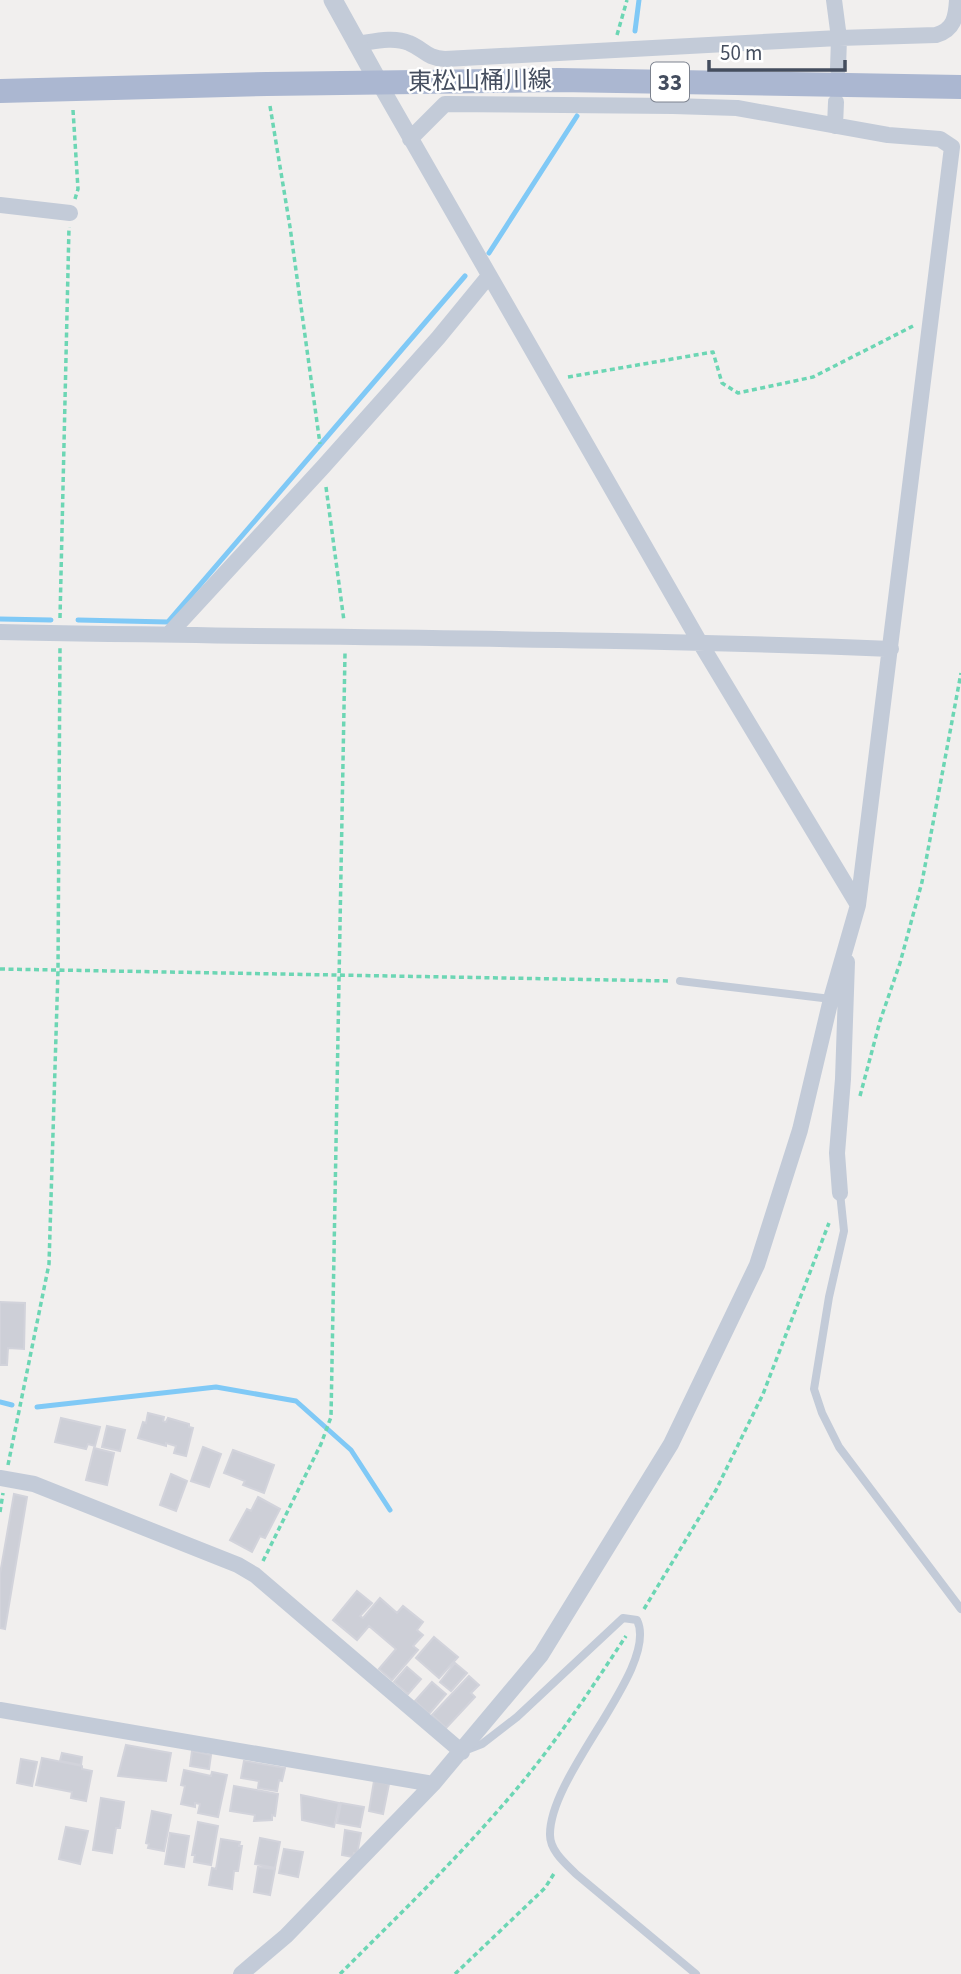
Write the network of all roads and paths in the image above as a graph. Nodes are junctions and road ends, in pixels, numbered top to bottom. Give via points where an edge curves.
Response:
1 (332, 0) edge
2 (627, 0) edge
3 (834, 0) edge
4 (957, 0) edge
5 (839, 37) junction
6 (356, 44) junction
7 (612, 51) junction
8 (838, 69) dead end
9 (379, 83) junction
10 (267, 84) junction
11 (961, 87) edge
12 (0, 91) edge
13 (72, 91) junction
14 (836, 102) dead end
15 (835, 125) junction
16 (410, 139) junction
17 (0, 205) edge
18 (70, 214) junction
19 (488, 277) junction
20 (931, 317) junction
21 (549, 381) junction
22 (323, 467) junction
23 (0, 632) edge
24 (60, 633) junction
25 (169, 635) junction
26 (345, 637) junction
27 (699, 641) junction
28 (891, 649) junction
29 (961, 673) edge
30 (858, 905) junction
31 (848, 939) junction
32 (0, 969) edge
33 (58, 971) junction
34 (339, 975) junction
35 (680, 981) joint
36 (831, 999) junction
37 (858, 1107) dead end
38 (841, 1193) junction
39 (18, 1413) dead end
40 (0, 1478) edge
41 (255, 1575) junction
42 (961, 1609) edge
43 (638, 1620) junction
44 (0, 1710) edge
45 (462, 1752) junction
46 (433, 1784) junction
47 (558, 1856) junction
48 (241, 1974) edge
49 (341, 1974) edge
50 (455, 1974) edge
51 (696, 1974) edge

1 - 6 street
2 - 7 path
3 - 5 street
4 - 5 street via 952,27 946,33
5 - 7 street
5 - 8 street
6 - 7 street via 401,41 428,56 445,59
6 - 9 street
9 - 10 main road, 東松山桶川線 / 33
9 - 11 main road, 東松山桶川線 / 33 via 559,80
9 - 16 street
10 - 13 main road, 東松山桶川線 / 33
10 - 22 path
12 - 13 main road, 東松山桶川線 / 33
13 - 18 path via 78,189
14 - 15 street
15 - 16 street via 737,108 445,104
15 - 20 street via 940,139 952,148
16 - 19 street
17 - 18 street
18 - 24 path
19 - 21 street
19 - 22 street
20 - 21 path via 813,377 738,393 722,383 713,352
20 - 28 street
21 - 27 street
22 - 25 street
22 - 26 path
23 - 24 street
24 - 25 street
24 - 33 path
25 - 26 street
26 - 27 street
26 - 34 path
27 - 28 street
27 - 30 street
28 - 30 street
29 - 37 path via 922,882
30 - 31 street
31 - 36 street
31 - 38 street via 837,1153
32 - 33 path
33 - 34 path
33 - 39 path via 49,1264
34 - 35 path
34 - 41 path via 331,1416
35 - 36 lane
36 - 45 street via 800,1130 757,1265 671,1444 541,1655
38 - 42 lane via 844,1231 814,1389 839,1447
38 - 43 path via 763,1394 716,1490
40 - 41 street via 34,1484
41 - 45 street
43 - 45 lane via 623,1618 516,1717 482,1744
43 - 47 lane via 642,1637 623,1686 566,1780 556,1808 550,1836
43 - 49 path via 515,1791
44 - 46 street
45 - 46 street
46 - 48 street via 286,1936
47 - 50 path via 555,1874 545,1888
47 - 51 lane

